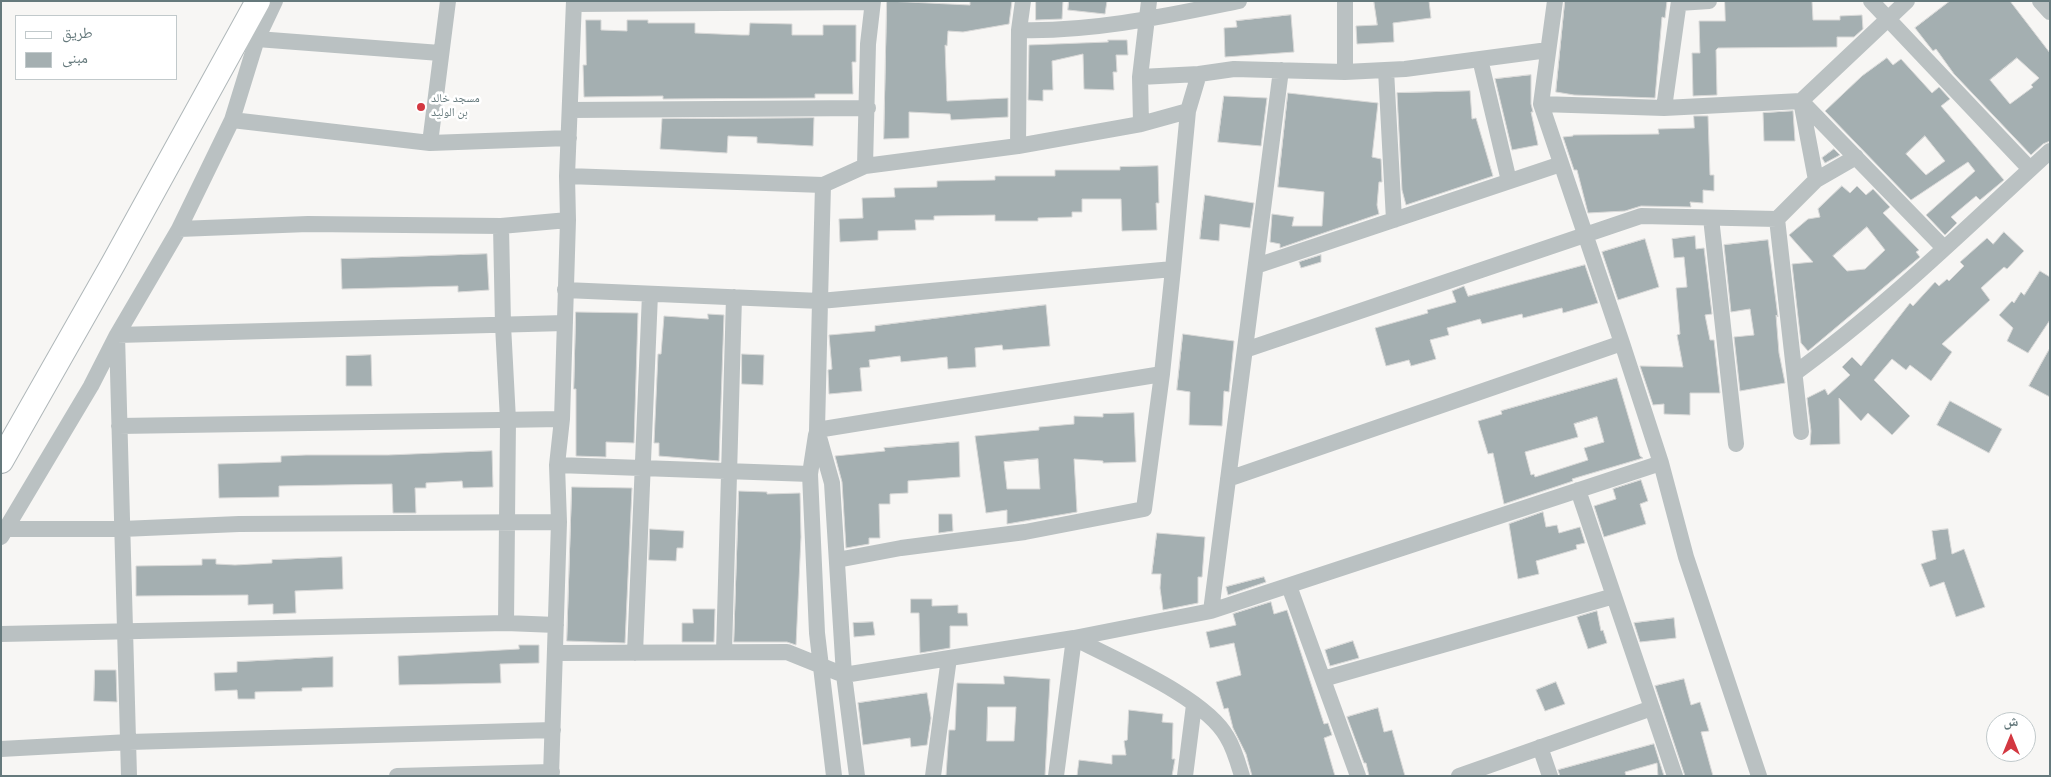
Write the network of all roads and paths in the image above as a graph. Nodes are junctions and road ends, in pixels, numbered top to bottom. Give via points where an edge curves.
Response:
1 (258, 1) edge
2 (275, 1) edge
3 (448, 1) edge
4 (873, 1) edge
5 (1023, 1) edge
6 (1149, 1) edge
7 (1239, 1) edge
8 (1345, 1) edge
9 (1555, 1) edge
10 (1709, 1) edge
11 (1871, 1) edge
12 (1907, 1) edge
13 (2040, 1) edge
14 (1679, 2) edge
15 (574, 3) edge
16 (689, 3) edge
17 (2050, 12) edge
18 (1888, 19) junction
19 (1147, 20) junction
20 (1019, 30) junction
21 (257, 39) junction
22 (1548, 50) junction
23 (440, 53) junction
24 (1480, 59) junction
25 (1281, 70) junction
26 (1386, 70) junction
27 (1345, 72) junction
28 (1199, 74) junction
29 (1140, 77) junction
30 (1801, 101) junction
31 (1540, 104) junction
32 (868, 108) junction
33 (1664, 108) junction
34 (570, 110) junction
35 (1188, 111) junction
36 (232, 120) junction
37 (1141, 124) junction
38 (569, 138) junction
39 (430, 143) junction
40 (1018, 146) junction
41 (2050, 151) edge
42 (1856, 157) junction
43 (1561, 164) junction
44 (865, 166) junction
45 (2030, 169) junction
46 (567, 176) junction
47 (1816, 180) junction
48 (1509, 181) junction
49 (823, 185) junction
50 (1711, 218) junction
51 (568, 220) junction
52 (1394, 220) junction
53 (1778, 220) junction
54 (501, 226) junction
55 (179, 229) junction
56 (1587, 236) junction
57 (1944, 248) junction
58 (1256, 266) junction
59 (1173, 269) junction
60 (565, 290) junction
61 (650, 294) junction
62 (734, 297) junction
63 (820, 301) junction
64 (565, 323) junction
65 (503, 325) junction
66 (117, 335) junction
67 (1622, 343) junction
68 (1245, 350) junction
69 (1795, 373) junction
70 (1162, 374) junction
71 (562, 419) junction
72 (508, 420) junction
73 (119, 426) junction
74 (817, 430) junction
75 (1801, 432) dead end
76 (1736, 444) dead end
77 (1, 461) edge
78 (1661, 463) junction
79 (557, 465) junction
80 (643, 468) junction
81 (728, 471) junction
82 (810, 474) junction
83 (1228, 479) junction
84 (1578, 490) junction
85 (559, 522) junction
86 (508, 524) junction
87 (122, 529) junction
88 (4, 533) edge
89 (837, 560) junction
90 (1289, 586) junction
91 (1614, 596) junction
92 (1210, 611) junction
93 (506, 624) junction
94 (556, 625) junction
95 (126, 631) junction
96 (1, 634) edge
97 (1074, 638) junction
98 (636, 652) junction
99 (724, 652) junction
100 (555, 653) junction
101 (949, 658) junction
102 (819, 663) junction
103 (844, 675) junction
104 (1323, 680) junction
105 (1194, 705) junction
106 (1652, 708) junction
107 (553, 730) junction
108 (129, 742) junction
109 (1540, 747) junction
110 (1, 749) edge
111 (551, 774) edge
112 (422, 775) edge
113 (129, 776) edge
114 (398, 776) edge
115 (834, 776) edge
116 (857, 776) edge
117 (933, 776) edge
118 (1056, 776) edge
119 (1185, 776) edge
120 (1242, 776) edge
121 (1358, 776) edge
122 (1459, 776) edge
123 (1550, 776) edge
124 (1675, 776) edge
125 (1759, 776) edge

1 - 77 main road
2 - 21 street
3 - 23 street
4 - 16 street
4 - 32 street via 868,44
5 - 20 street
6 - 19 street
7 - 19 street
8 - 27 street
9 - 22 street
10 - 14 street
11 - 18 street
12 - 18 street
13 - 17 street
14 - 33 street
15 - 16 street
15 - 34 street
18 - 30 street
18 - 45 street
19 - 20 street via 1051,31
19 - 29 street
20 - 40 street
21 - 23 street
21 - 36 street
22 - 24 street
22 - 31 street
23 - 39 street
24 - 26 street
24 - 48 street
25 - 27 street
25 - 28 street via 1234,69
25 - 58 street
26 - 27 street
26 - 52 street
28 - 29 street
28 - 35 street
29 - 37 street
30 - 33 street
30 - 42 street
30 - 47 street
31 - 33 street
31 - 43 street
32 - 34 street
32 - 44 street
34 - 38 street
35 - 37 street
35 - 59 street
36 - 39 street
36 - 55 street
37 - 40 street
38 - 39 street
38 - 46 street
40 - 44 street
41 - 45 street
42 - 47 street
42 - 57 street
43 - 48 street
43 - 56 street
44 - 49 street
45 - 57 street
46 - 49 street
46 - 51 street
47 - 53 street
48 - 52 street
49 - 63 street
50 - 53 street
50 - 56 street via 1641,216
50 - 76 street
51 - 54 street
51 - 60 street
52 - 58 street
53 - 69 street
54 - 55 street via 308,224
54 - 65 street
55 - 66 street
56 - 67 street
56 - 68 street
57 - 69 street
58 - 68 street
59 - 63 street
59 - 70 street
60 - 61 street
60 - 64 street
61 - 62 street
61 - 80 street
62 - 63 street
62 - 81 street
63 - 74 street
64 - 65 street
64 - 71 street
65 - 66 street
65 - 72 street
66 - 73 street
66 - 88 street via 91,386
67 - 78 street
67 - 83 street
68 - 83 street
69 - 75 street
70 - 74 street
70 - 89 street via 1144,509 1024,532
71 - 72 street
71 - 79 street
72 - 73 street
72 - 86 street
73 - 87 street
74 - 82 street
74 - 89 street via 832,483
78 - 84 street
78 - 125 street via 1686,557
79 - 80 street
79 - 85 street
80 - 81 street
80 - 98 street
81 - 82 street
81 - 99 street
82 - 102 street
83 - 92 street
84 - 90 street
84 - 91 street
85 - 86 street
85 - 94 street
86 - 87 street via 240,524
86 - 93 street
87 - 88 street
87 - 95 street
89 - 103 street
90 - 92 street
90 - 104 street
91 - 104 street
91 - 106 street
92 - 97 street
93 - 94 street
93 - 95 street
94 - 100 street
95 - 96 street
95 - 108 street
97 - 101 street
97 - 105 street via 1180,694
97 - 118 street
98 - 99 street
98 - 100 street
99 - 102 street via 787,652
100 - 107 street
101 - 103 street
101 - 117 street
102 - 103 street
102 - 115 street
103 - 116 street
104 - 121 street
105 - 119 street
105 - 120 street via 1227,736
106 - 109 street
106 - 124 street
107 - 108 street
107 - 111 street
108 - 110 street
108 - 113 street
109 - 122 street
109 - 123 street
111 - 112 street
112 - 114 street

